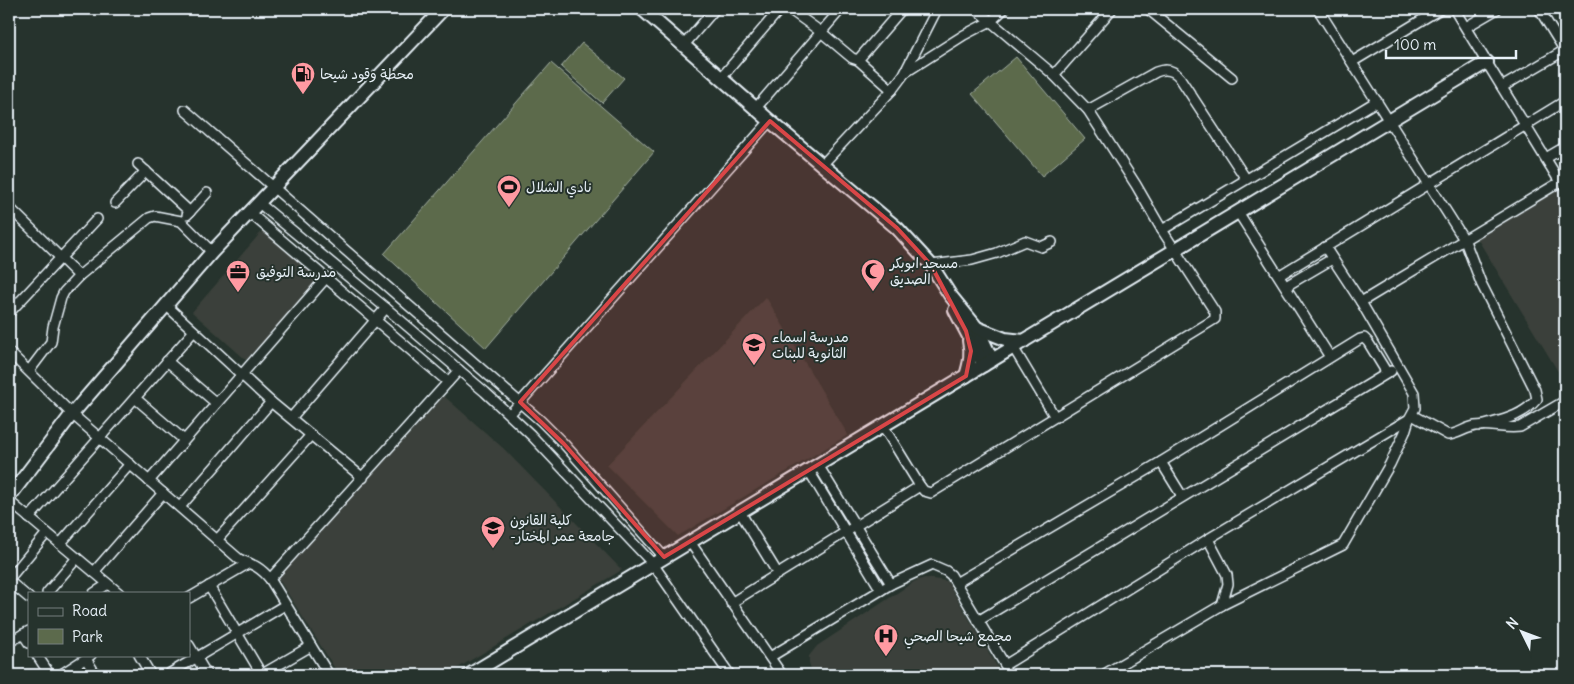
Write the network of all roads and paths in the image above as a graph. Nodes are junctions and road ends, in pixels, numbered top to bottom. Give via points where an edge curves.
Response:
1 (443, 9) edge
2 (642, 9) edge
3 (716, 9) edge
4 (780, 9) edge
5 (789, 9) edge
6 (841, 9) edge
7 (902, 9) edge
8 (937, 9) edge
9 (976, 9) edge
10 (1004, 9) edge
11 (1112, 9) edge
12 (1148, 9) edge
13 (1319, 9) edge
14 (1440, 9) edge
15 (1454, 9) edge
16 (1497, 9) edge
17 (1539, 9) edge
18 (991, 21) junction
19 (1466, 27) junction
20 (821, 32) junction
21 (684, 45) junction
22 (1565, 51) edge
23 (858, 60) junction
24 (1352, 62) junction
25 (1487, 62) junction
26 (904, 74) junction
27 (1054, 75) junction
28 (721, 78) junction
29 (1232, 78) dead end
30 (1502, 87) junction
31 (892, 90) junction
32 (1565, 101) edge
33 (1377, 102) junction
34 (756, 108) junction
35 (184, 110) dead end
36 (1088, 110) junction
37 (770, 121) junction
38 (1389, 121) junction
39 (1526, 125) junction
40 (1565, 147) edge
41 (1546, 158) junction
42 (138, 164) dead end
43 (822, 166) junction
44 (146, 171) junction
45 (1246, 179) junction
46 (1563, 180) edge
47 (1429, 184) junction
48 (273, 188) junction
49 (207, 193) dead end
50 (116, 203) dead end
51 (9, 207) edge
52 (254, 208) junction
53 (190, 212) junction
54 (1238, 212) junction
55 (97, 219) dead end
56 (182, 221) junction
57 (1162, 230) junction
58 (1465, 241) junction
59 (1052, 242) dead end
60 (1325, 247) junction
61 (1175, 250) junction
62 (212, 252) junction
63 (59, 258) junction
64 (1332, 258) junction
65 (931, 265) junction
66 (1280, 275) junction
67 (79, 276) junction
68 (326, 278) junction
69 (1286, 286) junction
70 (1361, 302) junction
71 (166, 305) junction
72 (386, 308) junction
73 (9, 313) edge
74 (376, 320) junction
75 (972, 330) junction
76 (194, 331) junction
77 (1018, 344) junction
78 (9, 352) edge
79 (1330, 357) junction
80 (167, 360) junction
81 (988, 363) junction
82 (1398, 367) junction
83 (459, 370) junction
84 (29, 371) junction
85 (1388, 373) junction
86 (241, 374) junction
87 (966, 376) junction
88 (448, 382) junction
89 (135, 398) junction
90 (1565, 401) edge
91 (271, 402) junction
92 (520, 402) junction
93 (216, 403) junction
94 (72, 414) junction
95 (510, 414) junction
96 (1055, 417) junction
97 (1411, 417) junction
98 (291, 418) junction
99 (883, 426) junction
100 (1481, 426) junction
101 (311, 435) junction
102 (100, 438) junction
103 (184, 440) junction
104 (1161, 462) junction
105 (130, 464) junction
106 (813, 468) junction
107 (363, 478) junction
108 (149, 480) junction
109 (920, 486) junction
110 (163, 493) junction
111 (1182, 496) junction
112 (9, 497) edge
113 (9, 501) edge
114 (180, 507) junction
115 (740, 512) junction
116 (29, 518) junction
117 (855, 526) junction
118 (846, 532) junction
119 (47, 533) junction
120 (1208, 539) junction
121 (217, 540) junction
122 (690, 542) junction
123 (60, 544) junction
124 (77, 558) junction
125 (659, 561) junction
126 (249, 563) junction
127 (94, 572) junction
128 (778, 574) junction
129 (270, 579) junction
130 (9, 580) edge
131 (956, 583) junction
132 (108, 584) junction
133 (890, 584) junction
134 (209, 586) junction
135 (881, 590) junction
136 (48, 592) edge
137 (96, 592) edge
138 (118, 592) edge
139 (28, 597) edge
140 (190, 597) edge
141 (731, 603) junction
142 (285, 605) junction
143 (1222, 605) junction
144 (978, 620) junction
145 (26, 632) edge
146 (237, 633) junction
147 (9, 642) edge
148 (311, 646) junction
149 (190, 647) edge
150 (38, 656) edge
151 (140, 656) edge
152 (89, 657) edge
153 (770, 657) junction
154 (196, 658) junction
155 (50, 675) edge
156 (60, 675) edge
157 (96, 675) edge
158 (151, 675) edge
159 (167, 675) edge
160 (207, 675) edge
161 (262, 675) edge
162 (329, 675) edge
163 (471, 675) edge
164 (730, 675) edge
165 (782, 675) edge
166 (1103, 675) edge

1 - 48 street
2 - 21 street
3 - 21 street
4 - 28 street
5 - 20 street
6 - 20 street
7 - 23 street
8 - 26 street
9 - 18 street
10 - 18 street
11 - 27 street
12 - 29 street
13 - 24 street
14 - 24 street
15 - 19 street
16 - 19 street
17 - 22 street
18 - 26 street
18 - 27 street
19 - 25 street
20 - 23 street
20 - 34 street
21 - 28 street
22 - 30 street
23 - 31 street
24 - 33 street
25 - 30 street
25 - 38 street
26 - 31 street
27 - 36 street
28 - 34 street
30 - 39 street
31 - 43 street
32 - 39 street
33 - 38 street
33 - 45 street
34 - 37 street
35 - 48 street
36 - 45 street via 1156,72 1174,72
36 - 57 street
37 - 43 street
37 - 92 street
38 - 47 street
38 - 54 street
39 - 41 street
39 - 47 street
40 - 41 street
41 - 46 street
42 - 44 street
43 - 65 street via 897,228
44 - 50 street
44 - 53 street
45 - 57 street
46 - 58 street
47 - 58 street
47 - 60 street
48 - 52 street
48 - 92 street
49 - 53 street
51 - 63 street
52 - 62 street
52 - 68 street
52 - 72 street
53 - 56 street
54 - 61 street
54 - 66 street
55 - 63 street
56 - 62 street
56 - 67 street via 155,216 149,218
57 - 61 street
58 - 70 street
58 - 100 street via 1481,283 1535,390 1537,400 1513,418
59 - 65 street via 1041,247 1025,241 997,254
60 - 64 street
60 - 66 street
61 - 77 street
61 - 96 street via 1215,312 1214,319
62 - 71 street
63 - 67 street
63 - 73 street
64 - 69 street
64 - 70 street
65 - 75 street
66 - 69 street
67 - 84 street via 60,298 51,342
68 - 74 street
68 - 86 street
69 - 79 street
70 - 82 street
71 - 76 street
71 - 94 street
72 - 74 street
72 - 83 street
74 - 88 street
74 - 98 street
75 - 77 street
75 - 81 street
75 - 87 street via 971,362
76 - 80 street
76 - 86 street
77 - 81 street
77 - 96 street
78 - 84 street
79 - 85 street via 1364,338
79 - 104 street
80 - 89 street
80 - 93 street
81 - 87 street
82 - 85 street
82 - 97 street via 1414,393 1416,401
83 - 88 street
83 - 95 street
84 - 94 street
85 - 111 street
86 - 91 street
86 - 93 street
87 - 99 street
88 - 107 street
89 - 102 street
89 - 103 street
90 - 100 street via 1520,426
91 - 98 street
91 - 114 street
92 - 95 street
92 - 125 street via 564,444
93 - 103 street
94 - 102 street
94 - 112 street
95 - 125 street
96 - 109 street via 931,493
97 - 100 street via 1448,435
97 - 120 street
97 - 143 street via 1390,464 1343,545
98 - 101 street
99 - 106 street
99 - 109 street
101 - 107 street
101 - 121 street
102 - 105 street
102 - 116 street
103 - 108 street
104 - 111 street
104 - 131 street
105 - 108 street
105 - 123 street
106 - 115 street
106 - 117 street
106 - 118 street
107 - 129 street
108 - 110 street
109 - 117 street
110 - 114 street
110 - 127 street
111 - 144 street
113 - 116 street
114 - 121 street
115 - 122 street
115 - 128 street
116 - 119 street
117 - 118 street
117 - 133 street
118 - 128 street
118 - 135 street
119 - 123 street
119 - 130 street
120 - 143 street via 1227,575
120 - 144 street via 1005,665
121 - 126 street via 239,559
122 - 125 street
122 - 141 street
123 - 124 street
124 - 127 street
124 - 136 street
125 - 163 street
125 - 164 street
126 - 129 street via 258,566
126 - 134 street
127 - 132 street
128 - 141 street
129 - 142 street
130 - 139 street
131 - 133 street via 946,571 932,565
131 - 144 street
132 - 137 street
132 - 138 street
133 - 135 street
134 - 140 street
134 - 146 street
135 - 153 street
141 - 153 street
142 - 146 street
142 - 148 street
143 - 166 street
145 - 147 street
146 - 154 street
146 - 161 street
148 - 161 street
148 - 162 street
149 - 154 street
150 - 155 street
151 - 158 street
152 - 156 street
152 - 157 street
153 - 165 street
154 - 159 street
154 - 160 street

